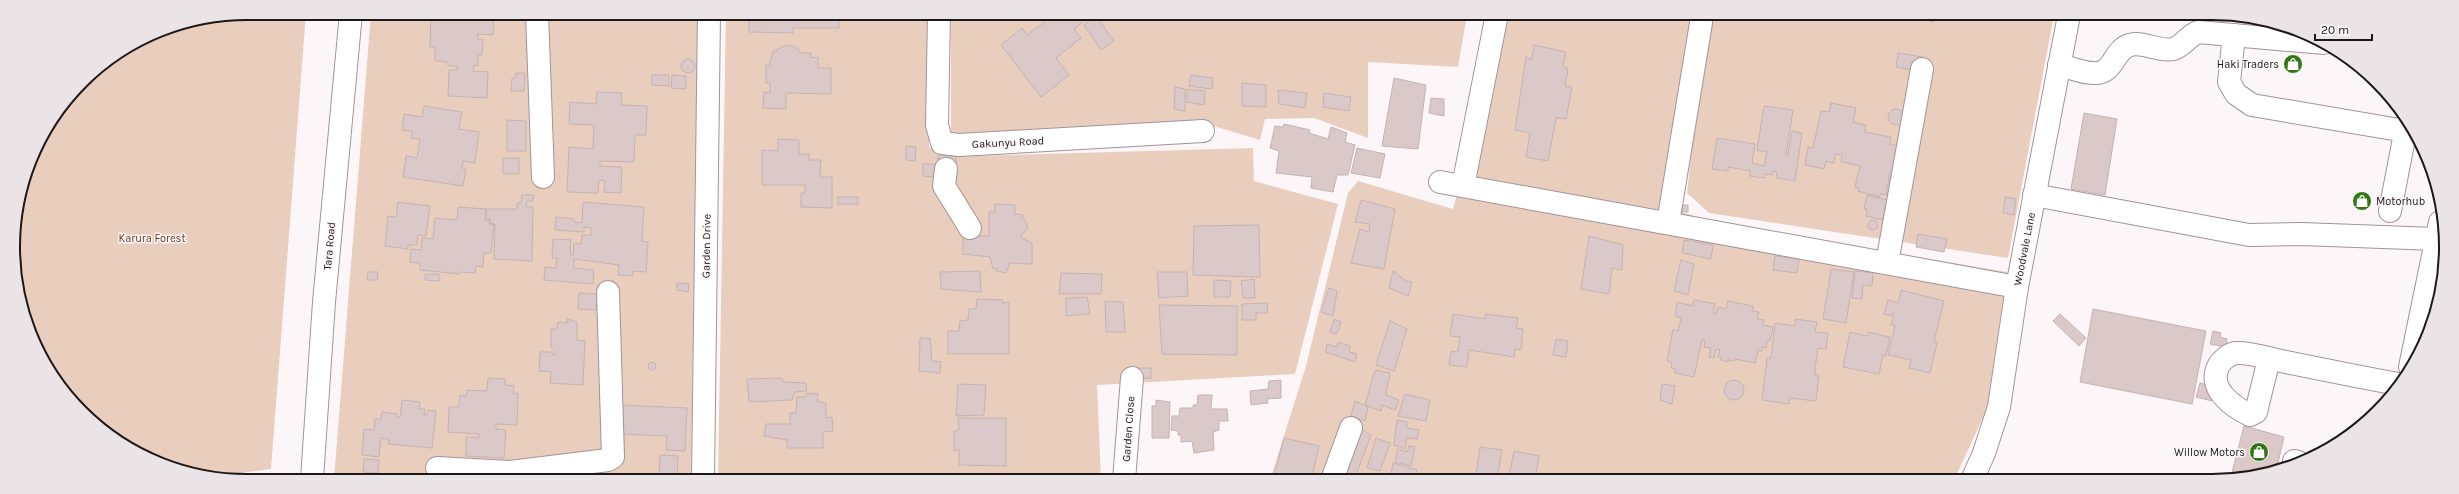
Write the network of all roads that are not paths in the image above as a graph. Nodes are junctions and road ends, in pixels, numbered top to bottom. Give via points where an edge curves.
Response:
1 (349, 20) edge
2 (538, 20) edge
3 (708, 20) edge
4 (939, 20) edge
5 (1496, 20) edge
6 (2068, 20) edge
7 (1701, 23) dead end
8 (2234, 35) junction
9 (2309, 42) edge
10 (2059, 65) junction
11 (1922, 69) dead end
12 (2406, 129) edge
13 (1203, 131) dead end
14 (2407, 131) edge
15 (946, 156) junction
16 (543, 177) dead end
17 (1440, 182) dead end
18 (1463, 186) junction
19 (2034, 195) junction
20 (2390, 211) dead end
21 (1668, 223) junction
22 (970, 228) dead end
23 (2438, 231) edge
24 (1887, 263) junction
25 (2017, 286) junction
26 (608, 292) dead end
27 (2413, 353) edge
28 (2269, 359) dead end
29 (1132, 378) dead end
30 (2393, 383) edge
31 (1351, 428) dead end
32 (437, 468) dead end
33 (312, 474) edge
34 (492, 474) edge
35 (522, 474) edge
36 (703, 474) edge
37 (1124, 474) edge
38 (1334, 474) edge
39 (1975, 474) edge

1 - 33 main road, Tara Road via 324,302
2 - 16 main road
3 - 36 main road, Garden Drive
4 - 15 main road via 938,125
5 - 18 main road
6 - 10 main road, Woodvale Lane
7 - 21 main road
8 - 9 main road
8 - 10 main road via 2198,32 2172,49 2131,44 2122,48 2110,66 2096,73
8 - 12 main road via 2229,82 2236,94 2252,105
10 - 19 main road, Woodvale Lane
11 - 24 main road
13 - 15 main road, Gakunyu Road via 959,145
14 - 20 main road
15 - 22 main road via 944,186
17 - 18 main road
18 - 21 main road
19 - 23 main road via 2249,234
19 - 25 main road, Woodvale Lane
21 - 24 main road
23 - 27 main road
24 - 25 main road
25 - 39 main road, Woodvale Lane via 1999,406
26 - 35 main road via 613,457 608,460
28 - 30 main road
29 - 37 main road, Garden Close
31 - 38 main road
32 - 34 main road

